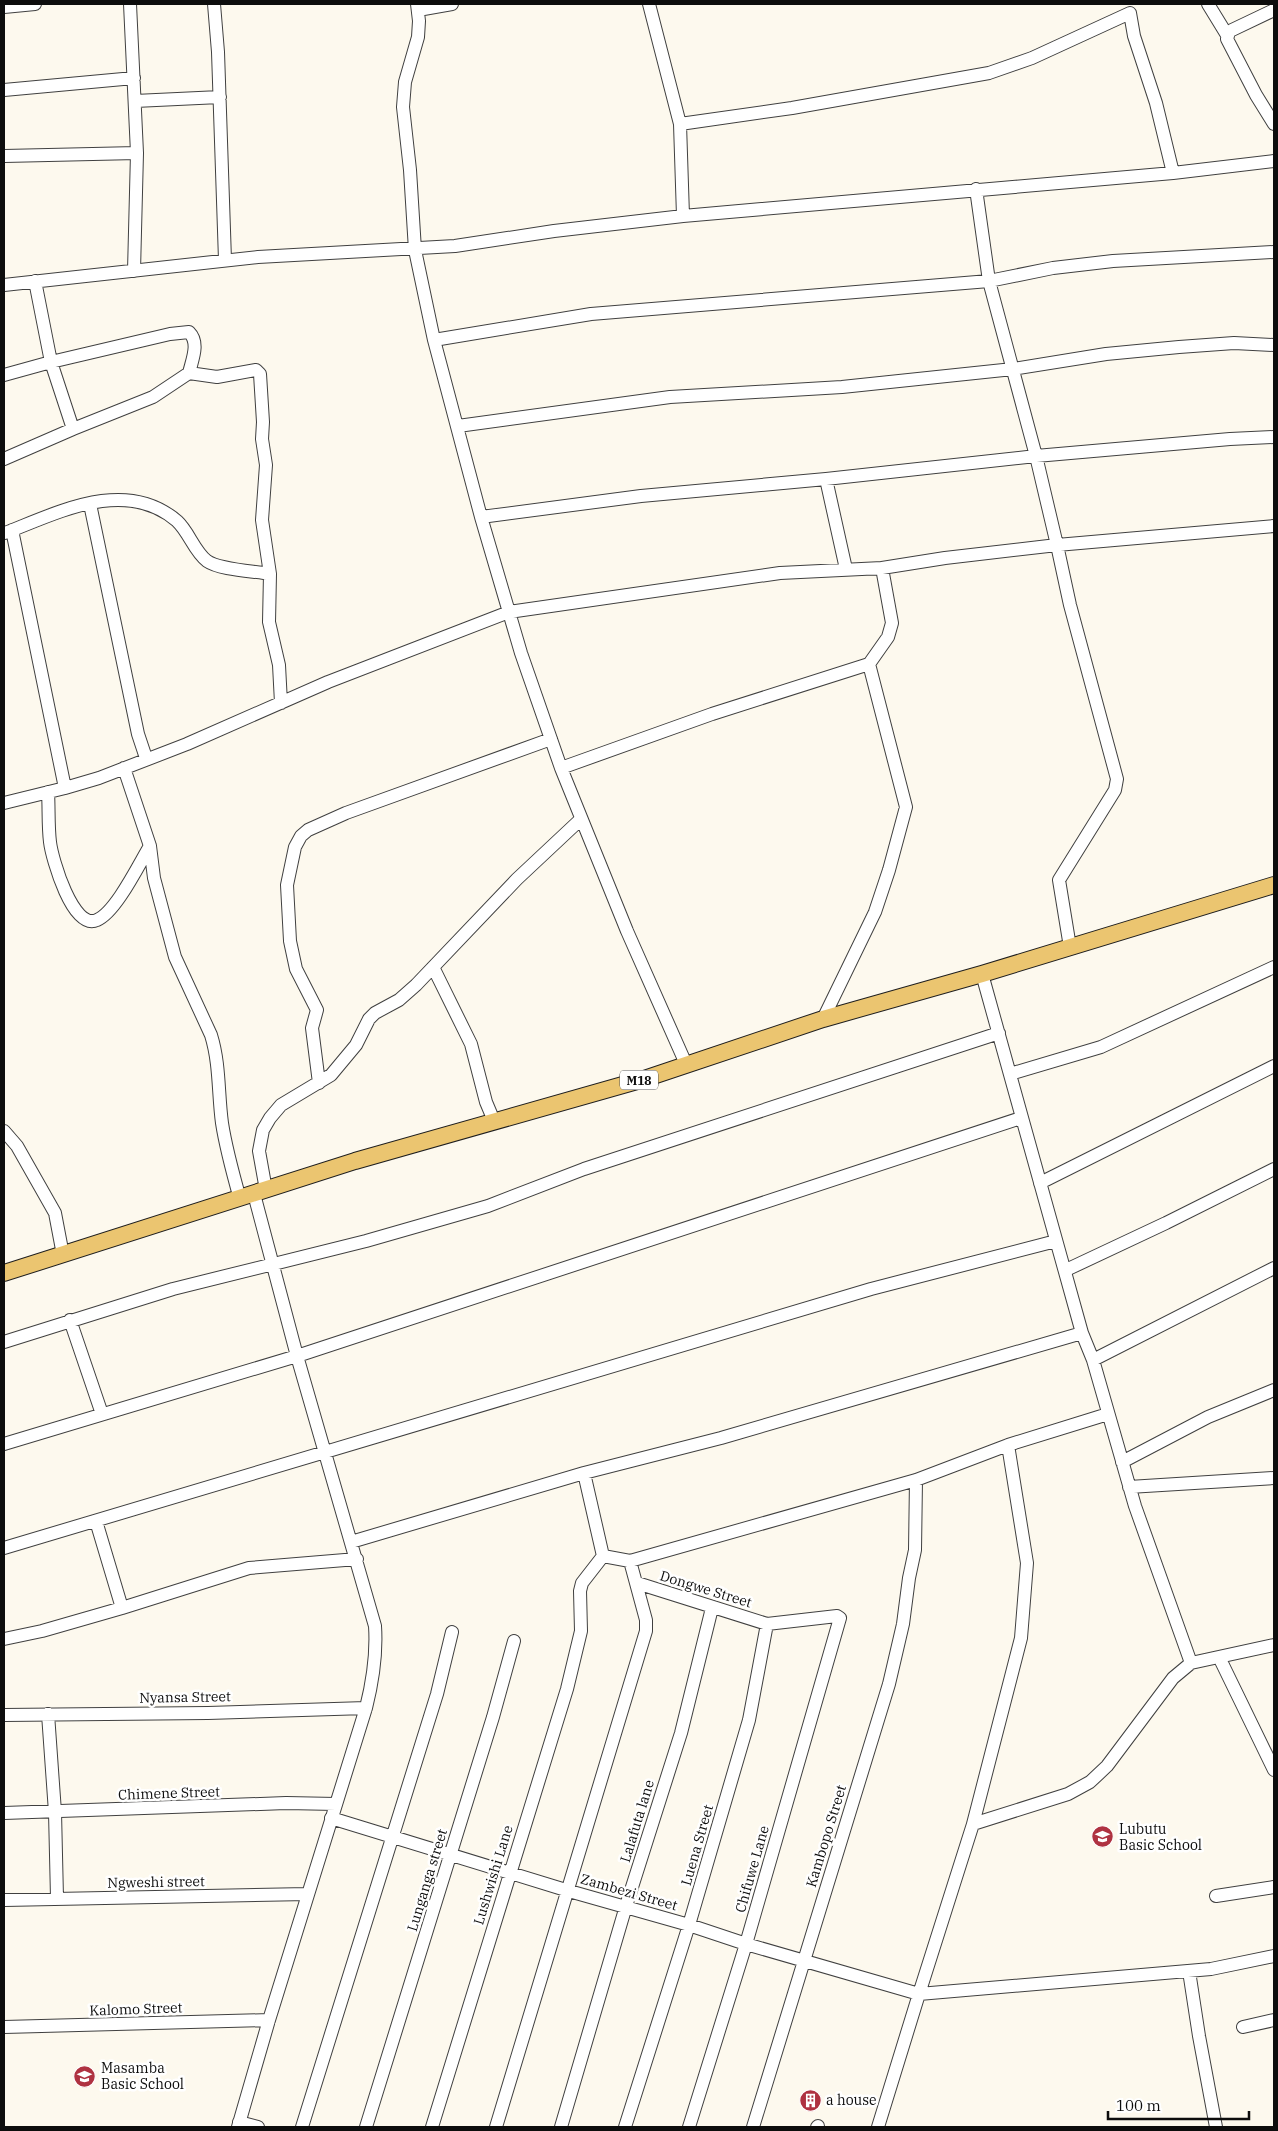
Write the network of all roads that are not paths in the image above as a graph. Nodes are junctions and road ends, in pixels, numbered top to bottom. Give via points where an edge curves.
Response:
1 (35, 4) edge
2 (130, 4) edge
3 (214, 4) edge
4 (452, 4) edge
5 (649, 4) edge
6 (1208, 4) edge
7 (4, 7) edge
8 (418, 7) edge
9 (1274, 10) edge
10 (1227, 35) junction
11 (134, 78) junction
12 (4, 90) edge
13 (220, 96) junction
14 (135, 101) junction
15 (680, 124) junction
16 (1274, 124) edge
17 (137, 153) junction
18 (4, 156) edge
19 (1274, 161) edge
20 (1173, 172) junction
21 (976, 189) junction
22 (683, 216) junction
23 (415, 250) junction
24 (1274, 252) edge
25 (225, 260) junction
26 (134, 271) junction
27 (35, 280) junction
28 (989, 281) junction
29 (4, 285) edge
30 (434, 340) junction
31 (1274, 344) edge
32 (50, 362) junction
33 (1013, 369) junction
34 (189, 373) junction
35 (4, 375) edge
36 (458, 426) junction
37 (73, 429) junction
38 (1274, 437) edge
39 (1036, 456) junction
40 (4, 459) edge
41 (826, 479) junction
42 (90, 504) junction
43 (481, 518) junction
44 (1274, 526) edge
45 (8, 532) edge
46 (1057, 545) junction
47 (882, 568) junction
48 (846, 570) junction
49 (270, 574) junction
50 (509, 612) junction
51 (869, 664) junction
52 (281, 703) junction
53 (551, 739) junction
54 (146, 758) junction
55 (124, 768) junction
56 (561, 768) junction
57 (65, 788) junction
58 (48, 792) junction
59 (4, 803) edge
60 (581, 819) junction
61 (150, 846) junction
62 (1274, 885) edge
63 (1070, 947) junction
64 (1274, 967) edge
65 (433, 968) junction
66 (982, 974) junction
67 (823, 1019) junction
68 (999, 1033) junction
69 (686, 1064) junction
70 (1274, 1066) edge
71 (1010, 1074) junction
72 (319, 1083) junction
73 (1021, 1118) junction
74 (494, 1121) junction
75 (4, 1131) edge
76 (1274, 1169) edge
77 (1040, 1183) junction
78 (253, 1194) junction
79 (1056, 1241) junction
80 (64, 1255) junction
81 (271, 1264) junction
82 (1274, 1268) edge
83 (1066, 1270) junction
84 (4, 1273) edge
85 (70, 1320) junction
86 (1082, 1333) junction
87 (4, 1342) edge
88 (297, 1356) junction
89 (1093, 1360) junction
90 (1274, 1390) edge
91 (102, 1414) junction
92 (1108, 1414) junction
93 (4, 1444) edge
94 (1008, 1445) junction
95 (324, 1454) junction
96 (1122, 1462) junction
97 (584, 1473) junction
98 (1274, 1478) edge
99 (916, 1480) junction
100 (1129, 1487) junction
101 (96, 1521) junction
102 (351, 1542) junction
103 (4, 1548) edge
104 (603, 1556) junction
105 (357, 1559) junction
106 (630, 1561) junction
107 (637, 1583) junction
108 (122, 1608) junction
109 (712, 1608) junction
110 (767, 1624) junction
111 (452, 1632) dead end
112 (4, 1639) edge
113 (514, 1640) dead end
114 (1274, 1645) edge
115 (1219, 1657) junction
116 (1191, 1663) junction
117 (366, 1708) junction
118 (48, 1714) junction
119 (4, 1715) edge
120 (1274, 1770) edge
121 (336, 1804) junction
122 (55, 1812) junction
123 (4, 1813) edge
124 (331, 1818) junction
125 (973, 1824) junction
126 (392, 1835) junction
127 (451, 1854) junction
128 (509, 1873) junction
129 (1274, 1887) edge
130 (568, 1890) junction
131 (308, 1894) junction
132 (1216, 1896) dead end
133 (57, 1898) junction
134 (4, 1900) edge
135 (626, 1906) junction
136 (689, 1925) junction
137 (746, 1944) junction
138 (1274, 1956) edge
139 (803, 1961) junction
140 (1189, 1971) junction
141 (919, 1994) junction
142 (268, 2020) junction
143 (1274, 2020) edge
144 (4, 2027) edge
145 (1243, 2027) dead end
146 (239, 2125) edge
147 (258, 2127) edge
148 (302, 2127) edge
149 (366, 2127) edge
150 (432, 2127) edge
151 (496, 2127) edge
152 (561, 2127) edge
153 (625, 2127) edge
154 (689, 2127) edge
155 (754, 2127) edge
156 (878, 2127) edge
157 (1216, 2127) edge

1 - 7 street
2 - 11 street
3 - 13 street
4 - 8 street
5 - 15 street
6 - 10 street
8 - 23 street via 418,36 403,94
9 - 10 street
10 - 16 street via 1234,54
11 - 12 street
11 - 14 street
13 - 14 street
13 - 25 street
14 - 17 street
15 - 20 street via 989,73 1032,58 1130,13
15 - 22 street
17 - 18 street
17 - 26 street
19 - 20 street
20 - 21 street
21 - 22 street
21 - 28 street
22 - 23 street
23 - 25 street
23 - 30 street
24 - 28 street via 1113,260
25 - 26 street
26 - 27 street
27 - 29 street
27 - 32 street
28 - 30 street via 591,314
28 - 33 street
30 - 36 street
31 - 33 street via 1179,347 1106,354
32 - 34 street via 142,339 189,332 195,349
32 - 35 street
32 - 37 street
33 - 36 street via 842,386 670,397
33 - 39 street
34 - 37 street via 153,397
34 - 49 street via 217,376 256,370 260,374 266,465 262,520
36 - 43 street
37 - 40 street
38 - 39 street
39 - 41 street
39 - 46 street
41 - 43 street via 641,496
41 - 48 street
42 - 45 street via 58,512
42 - 49 street via 121,498 148,504 182,526 206,560 217,565
42 - 54 street via 138,734
43 - 50 street
44 - 46 street
45 - 57 street
46 - 47 street
46 - 63 street via 1117,779 1115,790 1059,880
47 - 48 street
47 - 51 street via 892,623 888,637
48 - 50 street via 780,573
49 - 52 street via 269,622 279,665
50 - 52 street
50 - 53 street
51 - 56 street via 712,714
51 - 67 street via 906,807 875,912
52 - 54 street via 187,744
53 - 56 street
53 - 72 street via 346,813 301,836 295,847 287,885 290,941 296,969 317,1010 312,1028
54 - 55 street
55 - 57 street
55 - 61 street
56 - 60 street
57 - 58 street
58 - 59 street
58 - 61 street via 52,853 71,904 84,919 92,922 106,915
60 - 65 street via 517,879
60 - 69 street
61 - 78 street via 154,878 175,957 214,1045 227,1150
62 - 63 main road, M18
63 - 66 main road, M18
64 - 71 street via 1102,1047
65 - 72 street via 399,1000 375,1013 348,1056 332,1075
65 - 74 street via 471,1044
66 - 67 main road, M18
66 - 68 street
67 - 69 main road, M18
68 - 71 street
68 - 81 street via 584,1169 488,1206
69 - 74 main road, M18
70 - 77 street
71 - 73 street
72 - 78 street via 281,1105 263,1130
73 - 77 street
73 - 88 street
74 - 78 main road, M18
75 - 80 street via 17,1146 55,1213
76 - 83 street
77 - 79 street
78 - 80 main road, M18
78 - 81 street
79 - 83 street
79 - 95 street via 871,1289
80 - 84 main road, M18
81 - 85 street
81 - 88 street
82 - 89 street
83 - 86 street
85 - 87 street
85 - 91 street
86 - 89 street
86 - 97 street via 720,1438
88 - 91 street
88 - 95 street
89 - 92 street
90 - 96 street via 1208,1417
91 - 93 street
92 - 94 street
92 - 96 street
94 - 99 street
94 - 125 street via 1027,1563 1021,1638
95 - 101 street
95 - 102 street
96 - 100 street
97 - 102 street
97 - 104 street
98 - 100 street
99 - 106 street
99 - 139 street, Kambopo Street via 915,1550 889,1684
100 - 116 street
101 - 103 street
101 - 108 street
102 - 105 street
104 - 106 street
104 - 128 street, Lushwishi Lane via 582,1582 581,1631 567,1690
105 - 108 street via 249,1568
105 - 117 street via 376,1626 376,1660
106 - 107 street
107 - 109 street, Dongwe Street
107 - 130 street via 646,1631
108 - 112 street
109 - 110 street, Dongwe Street
109 - 135 street, Lalafuta lane via 681,1732
110 - 136 street, Luena Street via 749,1720
110 - 137 street, Chifuwe Lane via 840,1618
111 - 126 street via 437,1694
113 - 127 street, Lunganga street
114 - 115 street
115 - 116 street
115 - 120 street
116 - 125 street via 1173,1678 1107,1766 1090,1782 1068,1794
117 - 118 street, Nyansa Street
117 - 121 street
118 - 119 street, Nyansa Street
118 - 122 street
121 - 122 street, Chimene Street
121 - 124 street
122 - 123 street, Chimene Street
122 - 133 street
124 - 126 street, Zambezi Street
124 - 131 street
125 - 141 street
126 - 127 street, Zambezi Street
126 - 148 street
127 - 128 street, Zambezi Street
127 - 149 street, Lunganga street
128 - 130 street, Zambezi Street
128 - 150 street, Lushwishi Lane
129 - 132 street
130 - 135 street, Zambezi Street
130 - 151 street
131 - 133 street, Ngweshi street
131 - 142 street
133 - 134 street, Ngweshi street
135 - 136 street, Zambezi Street
135 - 152 street, Lalafuta lane
136 - 137 street, Zambezi Street
136 - 153 street, Luena Street
137 - 139 street, Zambezi Street
137 - 154 street, Chifuwe Lane
138 - 140 street
139 - 141 street, Zambezi Street
139 - 155 street, Kambopo Street
140 - 141 street
140 - 157 street
141 - 156 street
142 - 144 street, Kalomo Street
142 - 146 street
143 - 145 street
146 - 147 street

